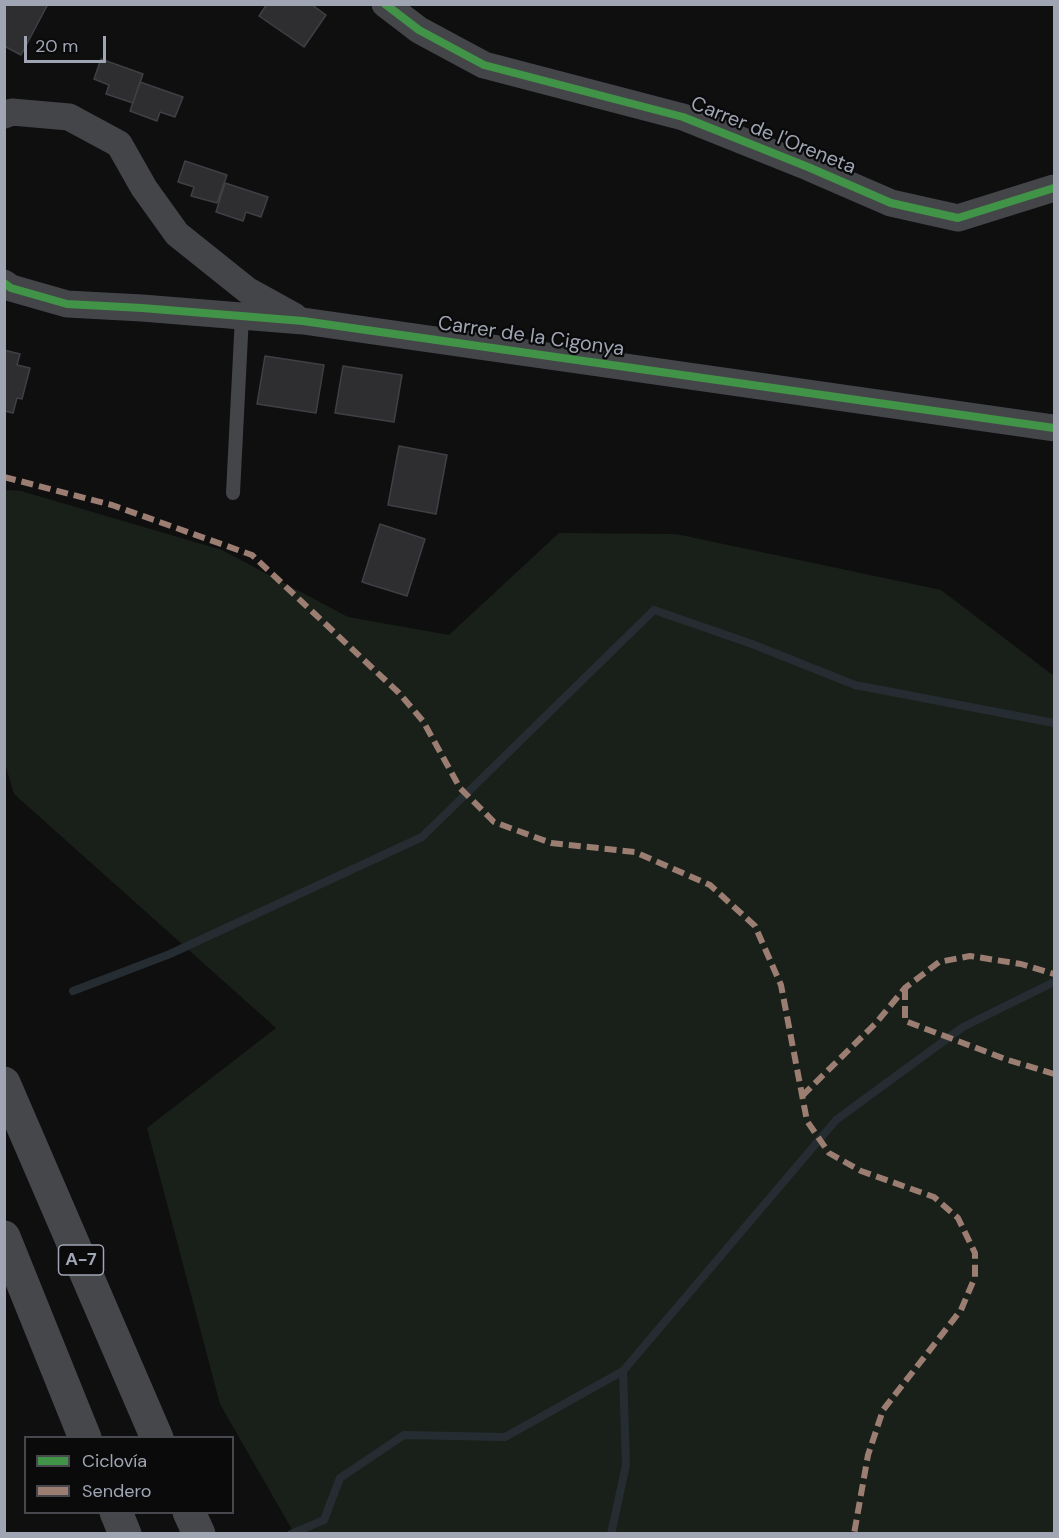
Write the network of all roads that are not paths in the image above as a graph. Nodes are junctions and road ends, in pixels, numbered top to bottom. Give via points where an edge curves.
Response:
1 (385, 4) edge
2 (7, 109) edge
3 (1054, 188) edge
4 (4, 283) edge
5 (243, 316) junction
6 (303, 321) junction
7 (1054, 428) edge
8 (233, 493) dead end
9 (4, 1083) edge
10 (4, 1237) edge
11 (85, 1436) edge
12 (157, 1436) edge
13 (117, 1514) edge
14 (190, 1514) edge
15 (125, 1533) edge
16 (199, 1533) edge

1 - 3 street, Carrer de l'Oreneta via 419,30 484,65 682,117 891,203 958,218
2 - 6 street, Carrer de la Cigonya via 69,117 119,144 177,234 247,290
4 - 5 street, Carrer de la Cigonya via 67,304
5 - 6 street, Carrer de la Cigonya
5 - 8 lane
6 - 7 street, Carrer de la Cigonya
9 - 12 highway, A-7
10 - 11 highway
13 - 15 highway
14 - 16 highway

